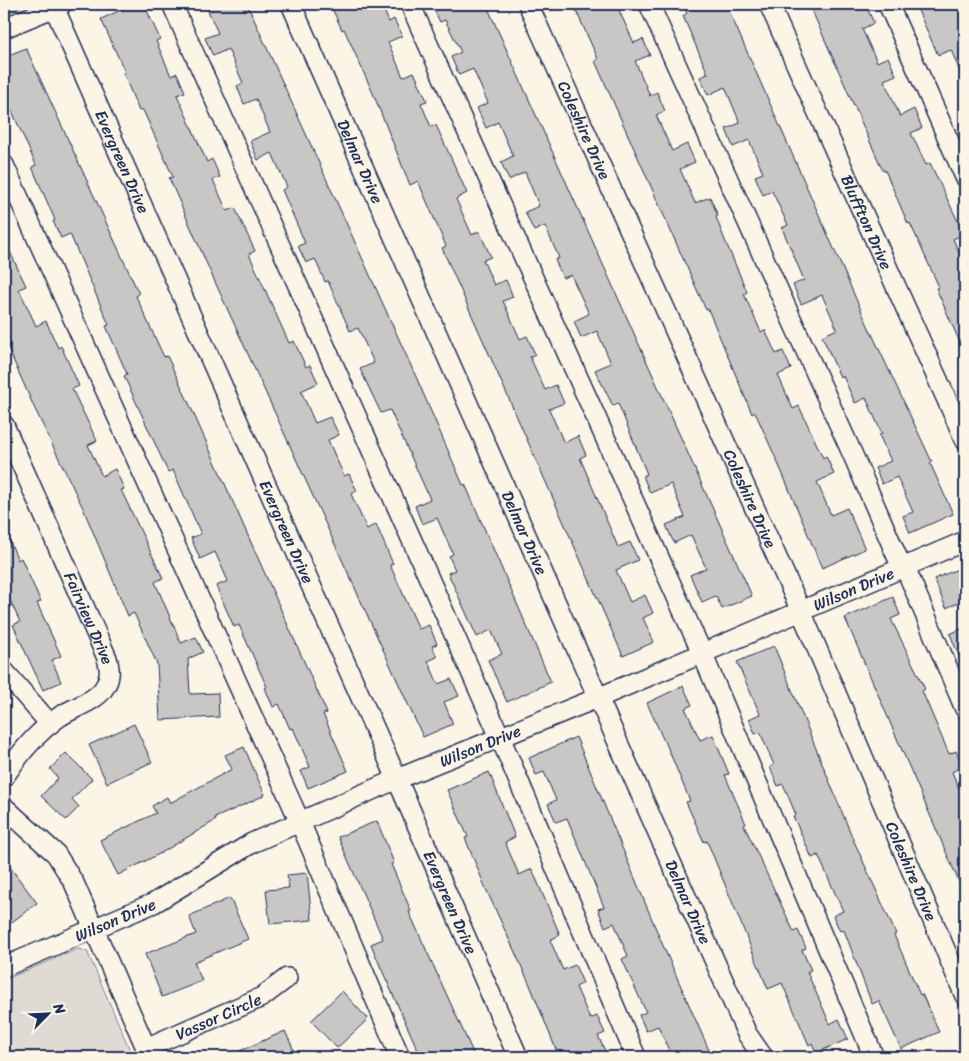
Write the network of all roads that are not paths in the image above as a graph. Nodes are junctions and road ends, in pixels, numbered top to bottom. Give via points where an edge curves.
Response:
1 (172, 4) edge
2 (291, 4) edge
3 (410, 4) edge
4 (528, 4) edge
5 (649, 4) edge
6 (769, 4) edge
7 (888, 4) edge
8 (58, 6) edge
9 (4, 28) edge
10 (4, 165) edge
11 (965, 177) edge
12 (4, 425) edge
13 (965, 440) edge
14 (965, 541) edge
15 (903, 567) junction
16 (801, 611) junction
17 (702, 653) junction
18 (4, 671) edge
19 (600, 697) junction
20 (965, 710) edge
21 (50, 724) junction
22 (500, 737) junction
23 (4, 777) edge
24 (398, 779) junction
25 (4, 807) edge
26 (300, 822) junction
27 (95, 927) junction
28 (4, 967) edge
29 (286, 978) dead end
30 (965, 996) edge
31 (148, 1052) edge
32 (397, 1056) edge
33 (518, 1057) edge
34 (636, 1057) edge
35 (763, 1057) edge
36 (874, 1057) edge

1 - 22 street
2 - 19 street, Delmar Drive
3 - 17 street
4 - 16 street, Coleshire Drive
5 - 15 street
6 - 13 street, Bluffton Drive
7 - 11 street
8 - 9 street
8 - 24 street, Evergreen Drive
10 - 26 street
12 - 21 street, Fairview Drive via 111,672 104,688
14 - 15 street, Wilson Drive
15 - 16 street, Wilson Drive
15 - 20 street
16 - 17 street, Wilson Drive
16 - 30 street, Coleshire Drive
17 - 19 street, Wilson Drive
17 - 36 street
18 - 21 street
19 - 22 street, Wilson Drive
19 - 35 street, Delmar Drive via 747,1034
21 - 23 street, Fairview Drive via 17,758
22 - 24 street, Wilson Drive
22 - 34 street
24 - 26 street, Wilson Drive
24 - 33 street, Evergreen Drive
25 - 27 street via 56,854
26 - 27 street, Wilson Drive via 241,848 154,903
26 - 32 street
27 - 28 street, Wilson Drive
27 - 31 street
29 - 31 street, Vassor Circle via 262,997

